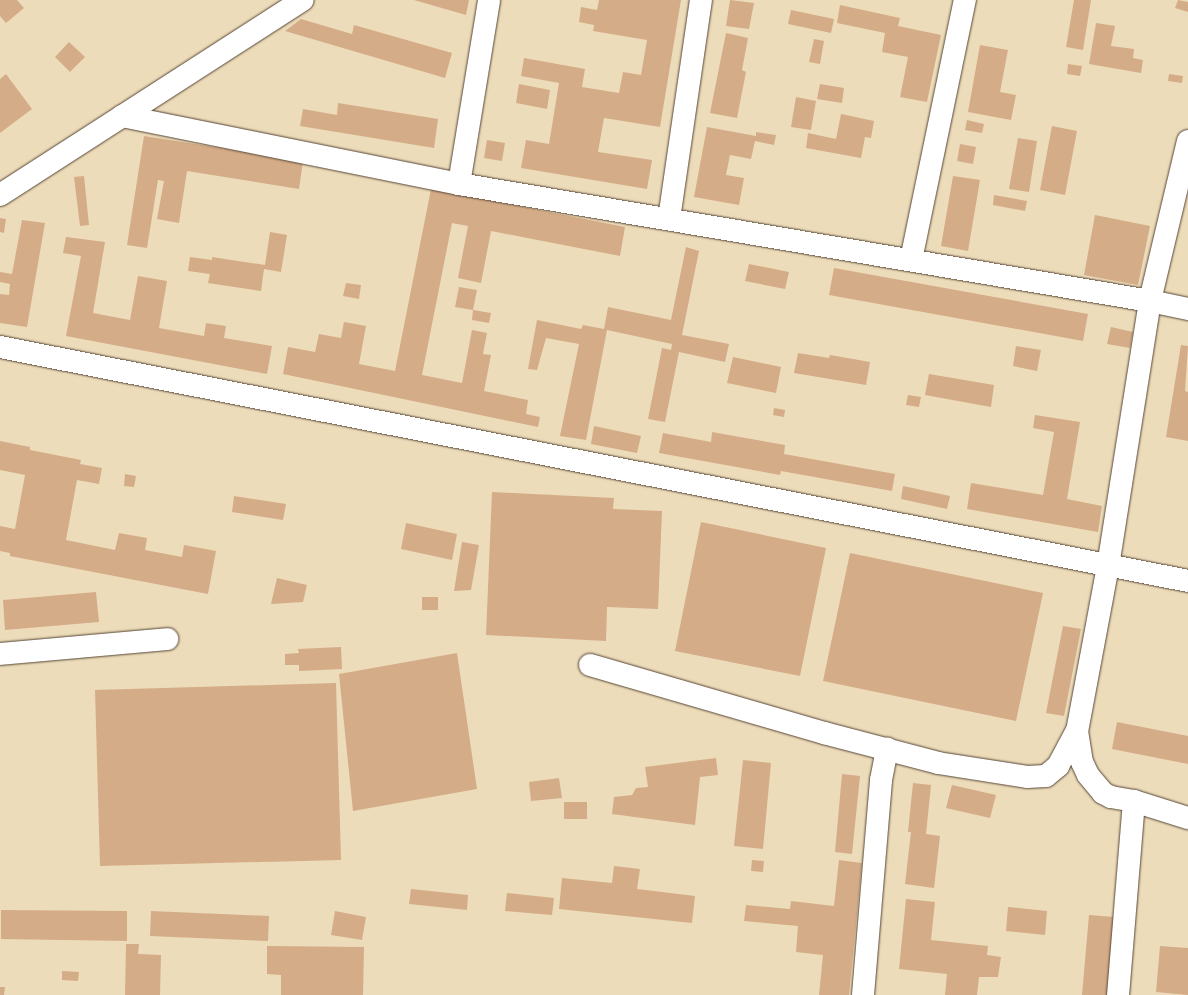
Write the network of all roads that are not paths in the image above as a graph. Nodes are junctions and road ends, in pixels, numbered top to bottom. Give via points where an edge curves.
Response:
1 (303, 0) edge
2 (489, 0) edge
3 (701, 0) edge
4 (965, 0) edge
5 (122, 116) junction
6 (1188, 141) edge
7 (459, 184) junction
8 (0, 195) edge
9 (669, 219) junction
10 (911, 260) junction
11 (1150, 301) junction
12 (1188, 309) edge
13 (0, 347) edge
14 (1108, 566) junction
15 (1188, 581) edge
16 (167, 639) dead end
17 (0, 654) edge
18 (590, 665) dead end
19 (1077, 732) junction
20 (887, 749) junction
21 (1134, 801) junction
22 (1188, 818) edge
23 (863, 995) edge
24 (1118, 995) edge

1 - 5 street
2 - 7 street
3 - 9 street
4 - 10 street
5 - 7 street
5 - 8 street
6 - 11 street
7 - 9 street
9 - 10 street
10 - 11 street
11 - 12 street
11 - 14 street
13 - 14 street
14 - 15 street
14 - 19 street
16 - 17 street
18 - 20 street
19 - 20 street via 1058,766 1046,776 1028,777 938,763
19 - 21 street via 1082,762 1088,775 1103,793
20 - 23 street via 881,780
21 - 22 street
21 - 24 street

